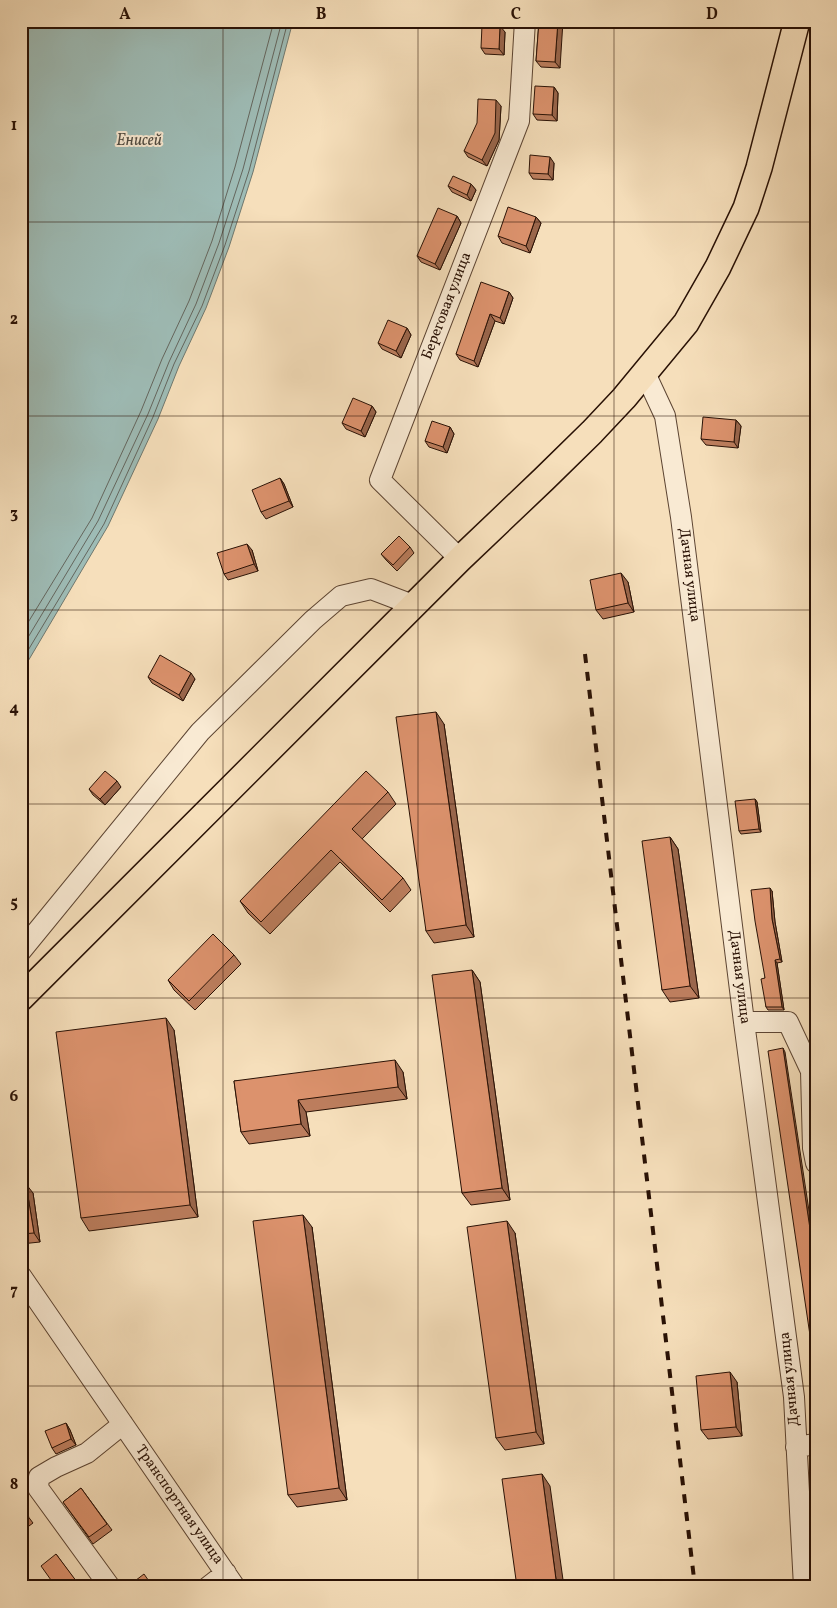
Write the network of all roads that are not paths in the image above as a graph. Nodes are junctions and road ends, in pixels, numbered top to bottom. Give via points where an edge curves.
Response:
1 (524, 21) edge
2 (797, 21) edge
3 (644, 373) junction
4 (460, 559) junction
5 (413, 605) junction
6 (21, 951) edge
7 (21, 998) edge
8 (744, 1022) junction
9 (816, 1163) edge
10 (21, 1276) edge
11 (123, 1424) junction
12 (816, 1444) edge
13 (796, 1447) junction
14 (230, 1580) edge
15 (110, 1587) edge
16 (208, 1587) edge
17 (804, 1587) edge

1 - 4 street, Береговая улица via 519,121 380,480
2 - 3 main road via 759,168 740,222 686,323
3 - 4 main road via 592,432
3 - 8 street, Дачная улица via 665,416 676,481
4 - 5 main road
5 - 6 street via 371,589 341,596 313,620 200,732
5 - 7 main road
8 - 9 street via 788,1022 811,1071
8 - 13 street, Дачная улица via 794,1397
10 - 11 street, Транспортная улица
11 - 14 street, Транспортная улица
11 - 15 street via 87,1453 39,1477 38,1488
12 - 13 street
13 - 17 street, Дачная улица
14 - 16 street

